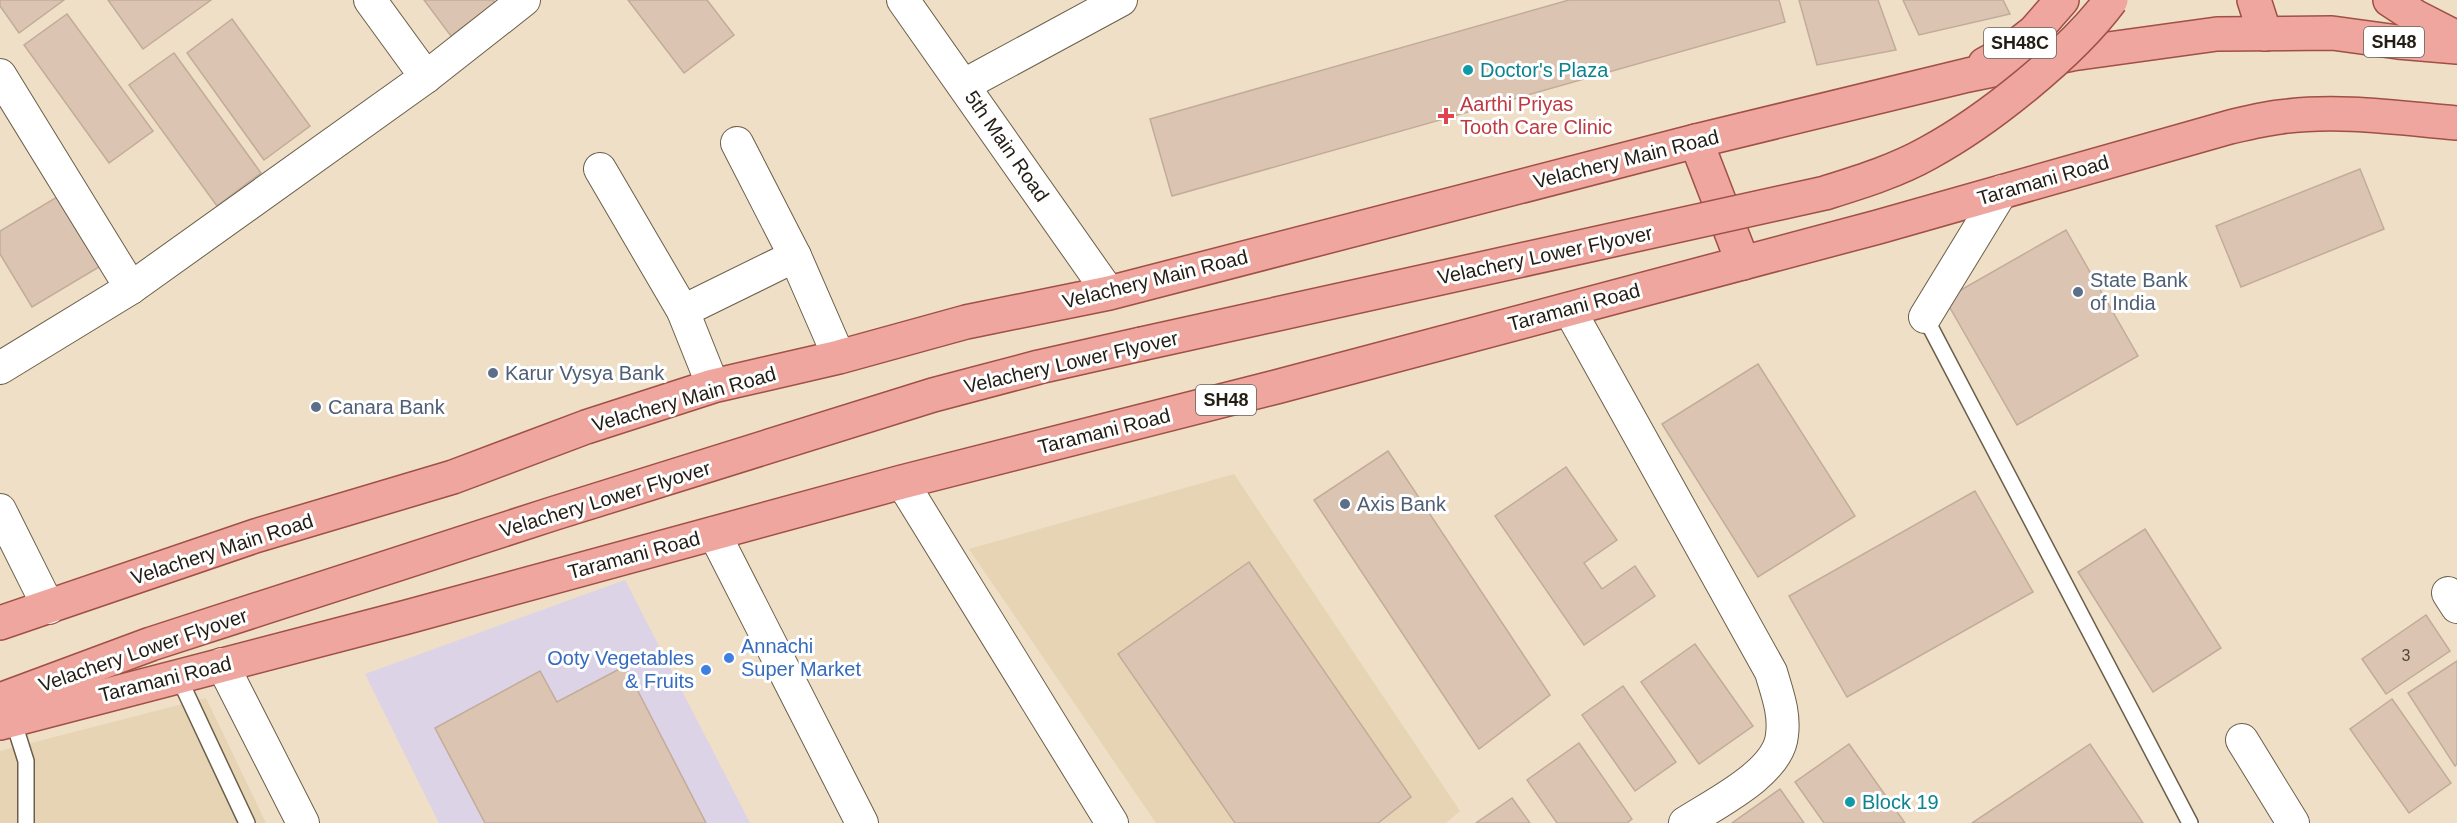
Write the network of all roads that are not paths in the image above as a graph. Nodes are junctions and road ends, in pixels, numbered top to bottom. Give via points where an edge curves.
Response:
1 (370, 0) edge
2 (524, 0) edge
3 (903, 0) edge
4 (1121, 0) edge
5 (2062, 0) edge
6 (2111, 0) edge
7 (2254, 0) edge
8 (2390, 0) edge
9 (2265, 34) junction
10 (2457, 38) edge
11 (2457, 47) edge
12 (0, 75) edge
13 (1968, 75) junction
14 (426, 77) junction
15 (964, 85) junction
16 (2457, 123) edge
17 (1696, 141) junction
18 (737, 143) dead end
19 (600, 169) dead end
20 (2002, 191) junction
21 (795, 256) junction
22 (1743, 263) junction
23 (131, 288) junction
24 (1109, 293) junction
25 (1569, 309) junction
26 (683, 311) junction
27 (1925, 317) joint
28 (839, 357) junction
29 (0, 368) edge
30 (713, 386) junction
31 (902, 482) junction
32 (0, 510) edge
33 (714, 533) junction
34 (49, 608) junction
35 (0, 623) edge
36 (222, 664) junction
37 (178, 676) junction
38 (4, 714) edge
39 (2242, 740) dead end
40 (26, 823) edge
41 (247, 823) edge
42 (303, 823) edge
43 (862, 823) edge
44 (1112, 823) edge
45 (1685, 823) edge
46 (2190, 823) edge
47 (2293, 823) edge

1 - 14 street
2 - 14 street
3 - 15 street, 5th Main Road
4 - 15 street
5 - 13 main road, SH48C via 2034,32
6 - 38 main road, Velachery Lower Flyover, bridge via 2071,44 1968,128 1928,153 1865,181 1039,367 933,395 151,644
7 - 9 main road
8 - 10 main road
9 - 11 main road, Velachery Main Road / SH48 via 2332,33
9 - 13 main road, Velachery Main Road / SH48 via 2206,35 2072,54
12 - 23 street
13 - 17 main road, Velachery Main Road / SH48
14 - 23 street
15 - 24 street, 5th Main Road
16 - 20 main road, Taramani Road / SH48 via 2386,116 2281,117 2230,127
17 - 22 main road
17 - 24 main road, Velachery Main Road / SH48
18 - 21 street
19 - 26 street
20 - 22 main road, Taramani Road / SH48
20 - 27 street
21 - 26 street
21 - 28 street
22 - 25 main road, Taramani Road / SH48
23 - 29 street
24 - 28 main road, Velachery Main Road / SH48 via 966,322
25 - 31 main road, Taramani Road / SH48
25 - 45 street via 1771,672 1781,707 1782,737 1776,755 1754,778
26 - 30 street
27 - 46 lane
28 - 30 main road, Velachery Main Road / SH48
30 - 34 main road, Velachery Main Road / SH48 via 586,427 453,477 255,536
31 - 33 main road, Taramani Road / SH48
31 - 44 street
32 - 34 street
33 - 36 main road, Taramani Road / SH48
33 - 43 street
34 - 35 main road, Velachery Main Road / SH48
36 - 37 main road, Taramani Road / SH48
36 - 42 street
37 - 38 main road, Taramani Road / SH48
37 - 41 lane
38 - 40 lane via 26,761
39 - 47 street

